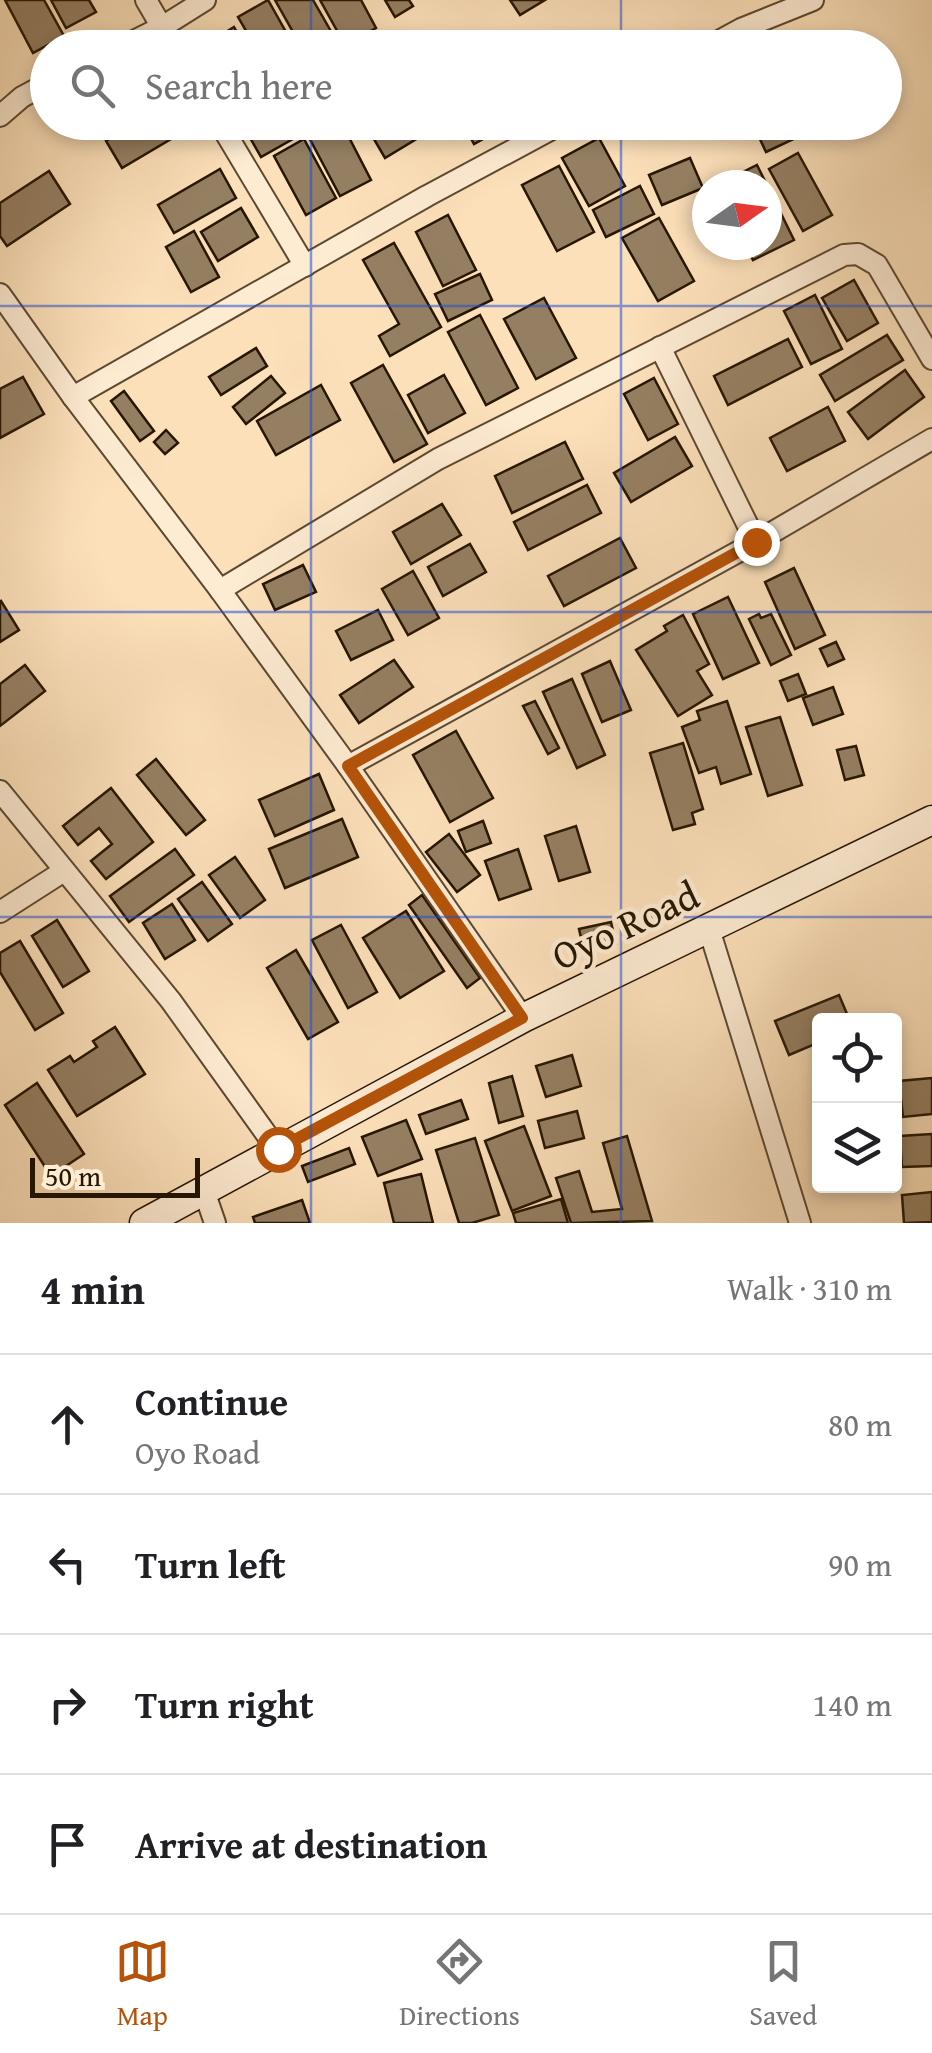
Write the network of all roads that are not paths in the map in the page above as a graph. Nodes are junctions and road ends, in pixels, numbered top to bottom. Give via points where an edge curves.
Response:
1 (146, 0) edge
2 (205, 0) edge
3 (813, 0) edge
4 (162, 27) junction
5 (156, 30) edge
6 (164, 30) edge
7 (739, 30) edge
8 (30, 93) edge
9 (0, 116) edge
10 (230, 140) edge
11 (533, 140) edge
12 (305, 266) junction
13 (4, 306) edge
14 (660, 347) junction
15 (932, 359) edge
16 (73, 397) junction
17 (932, 439) edge
18 (756, 542) junction
19 (220, 590) junction
20 (348, 766) junction
21 (0, 792) edge
22 (932, 820) edge
23 (64, 871) junction
24 (0, 912) edge
25 (709, 929) junction
26 (522, 1018) junction
27 (278, 1149) junction
28 (204, 1191) junction
29 (795, 1222) edge
30 (144, 1223) edge
31 (215, 1223) edge

1 - 4 street
2 - 4 street
3 - 7 street
4 - 5 street
4 - 6 street
8 - 9 street
10 - 12 street
11 - 12 street
12 - 16 street
13 - 16 street
14 - 15 street via 844,255 858,254 877,265
14 - 18 street
14 - 19 street via 438,460
16 - 19 street
17 - 18 street
18 - 20 street
19 - 20 street
20 - 26 street
21 - 23 street
22 - 25 street, Oyo Road
23 - 24 street
23 - 27 street via 172,1001
25 - 26 street, Oyo Road
25 - 29 street
26 - 27 street, Oyo Road
27 - 28 street, Oyo Road
28 - 30 street, Oyo Road
28 - 31 street

